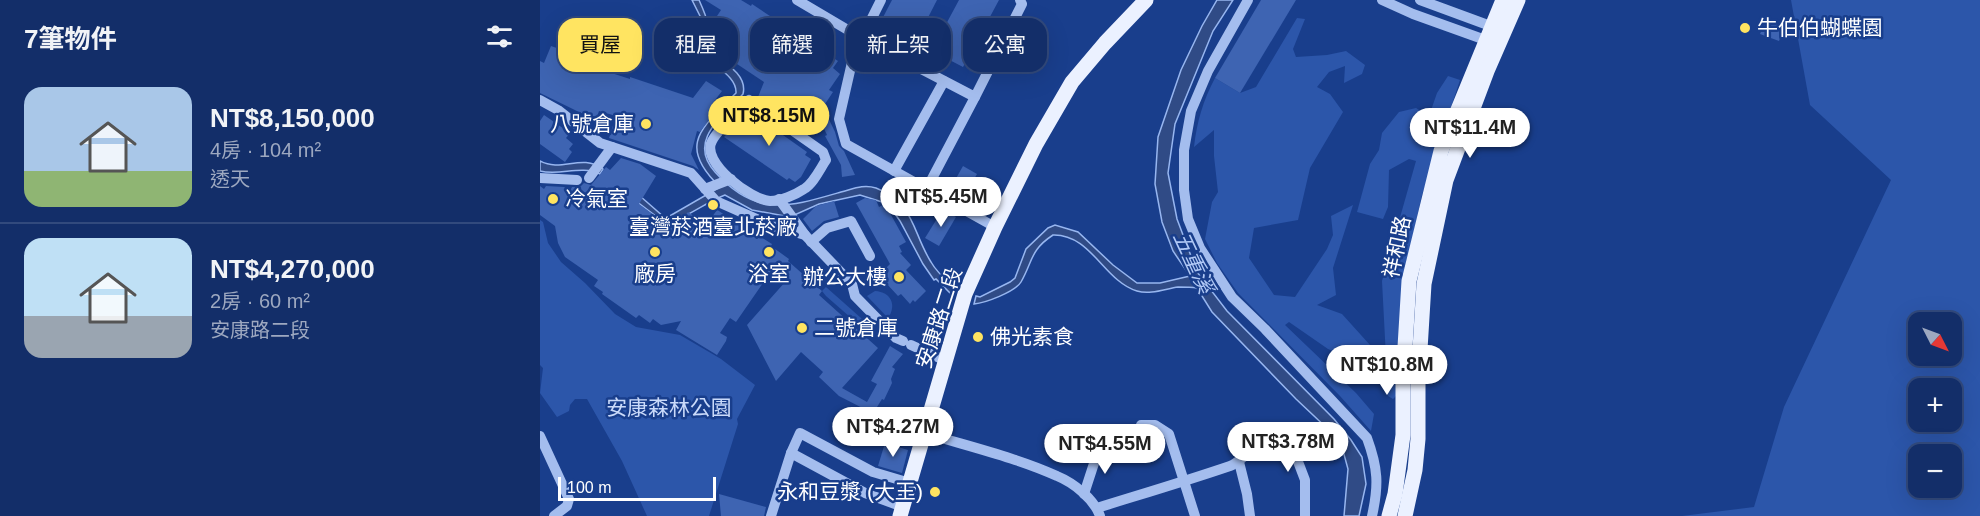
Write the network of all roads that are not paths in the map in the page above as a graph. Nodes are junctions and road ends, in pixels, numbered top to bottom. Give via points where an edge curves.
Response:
1 (797, 0) edge
2 (1020, 0) edge
3 (1146, 0) edge
4 (1248, 0) edge
5 (1382, 0) edge
6 (1420, 0) edge
7 (1503, 0) edge
8 (1518, 0) edge
9 (846, 29) edge
10 (1495, 35) junction
11 (850, 72) edge
12 (927, 72) edge
13 (944, 81) junction
14 (975, 97) junction
15 (540, 100) edge
16 (612, 147) junction
17 (894, 171) junction
18 (594, 172) dead end
19 (540, 178) edge
20 (577, 180) dead end
21 (729, 180) junction
22 (709, 189) junction
23 (926, 189) junction
24 (780, 202) junction
25 (995, 227) junction
26 (808, 238) junction
27 (870, 256) dead end
28 (946, 360) junction
29 (1142, 425) dead end
30 (925, 433) junction
31 (540, 436) edge
32 (1099, 448) dead end
33 (791, 453) junction
34 (1239, 462) junction
35 (1185, 481) junction
36 (910, 483) junction
37 (1084, 494) junction
38 (1099, 512) edge
39 (903, 513) edge
40 (554, 516) edge
41 (771, 516) edge
42 (1195, 516) edge
43 (1250, 516) edge
44 (1305, 516) edge
45 (1372, 516) edge
46 (1389, 516) edge
47 (1405, 516) edge

1 - 9 street
2 - 14 street via 1022,4
3 - 25 main road, 安康路二段 via 1072,82
4 - 45 street via 1208,71 1191,111 1184,150 1188,219 1200,248 1232,297 1367,438 1378,479
5 - 10 street via 1413,14
6 - 10 street
7 - 10 main road, 祥和路
8 - 10 main road, 祥和路
10 - 46 main road, 祥和路 via 1441,151 1409,281 1403,435
10 - 47 main road, 祥和路 via 1446,180 1424,284 1418,439
11 - 17 street via 839,119 846,144
12 - 13 street
13 - 14 street
13 - 17 street
14 - 23 street
15 - 16 street via 600,143
16 - 18 street
16 - 22 street via 691,173
17 - 23 street
19 - 20 street
21 - 22 street
21 - 24 street via 753,197
21 - 24 street via 713,161 711,141 748,100 823,152 826,160 807,188
22 - 26 street via 717,201
23 - 25 street
24 - 26 street
25 - 28 main road, 安康路二段 via 965,294
26 - 27 street via 851,221
26 - 28 street via 852,284 855,296 896,338
28 - 30 main road, 安康路二段
29 - 35 street via 1155,425 1169,434
30 - 36 main road, 安康路二段
30 - 37 street via 1059,476
31 - 40 street via 569,500
32 - 37 street
33 - 36 street via 800,434 873,472
33 - 39 street
33 - 41 street
34 - 35 street
34 - 43 street
34 - 44 street via 1255,450 1297,459 1305,480
35 - 38 street
35 - 42 street
36 - 39 main road, 安康路二段
37 - 38 street

